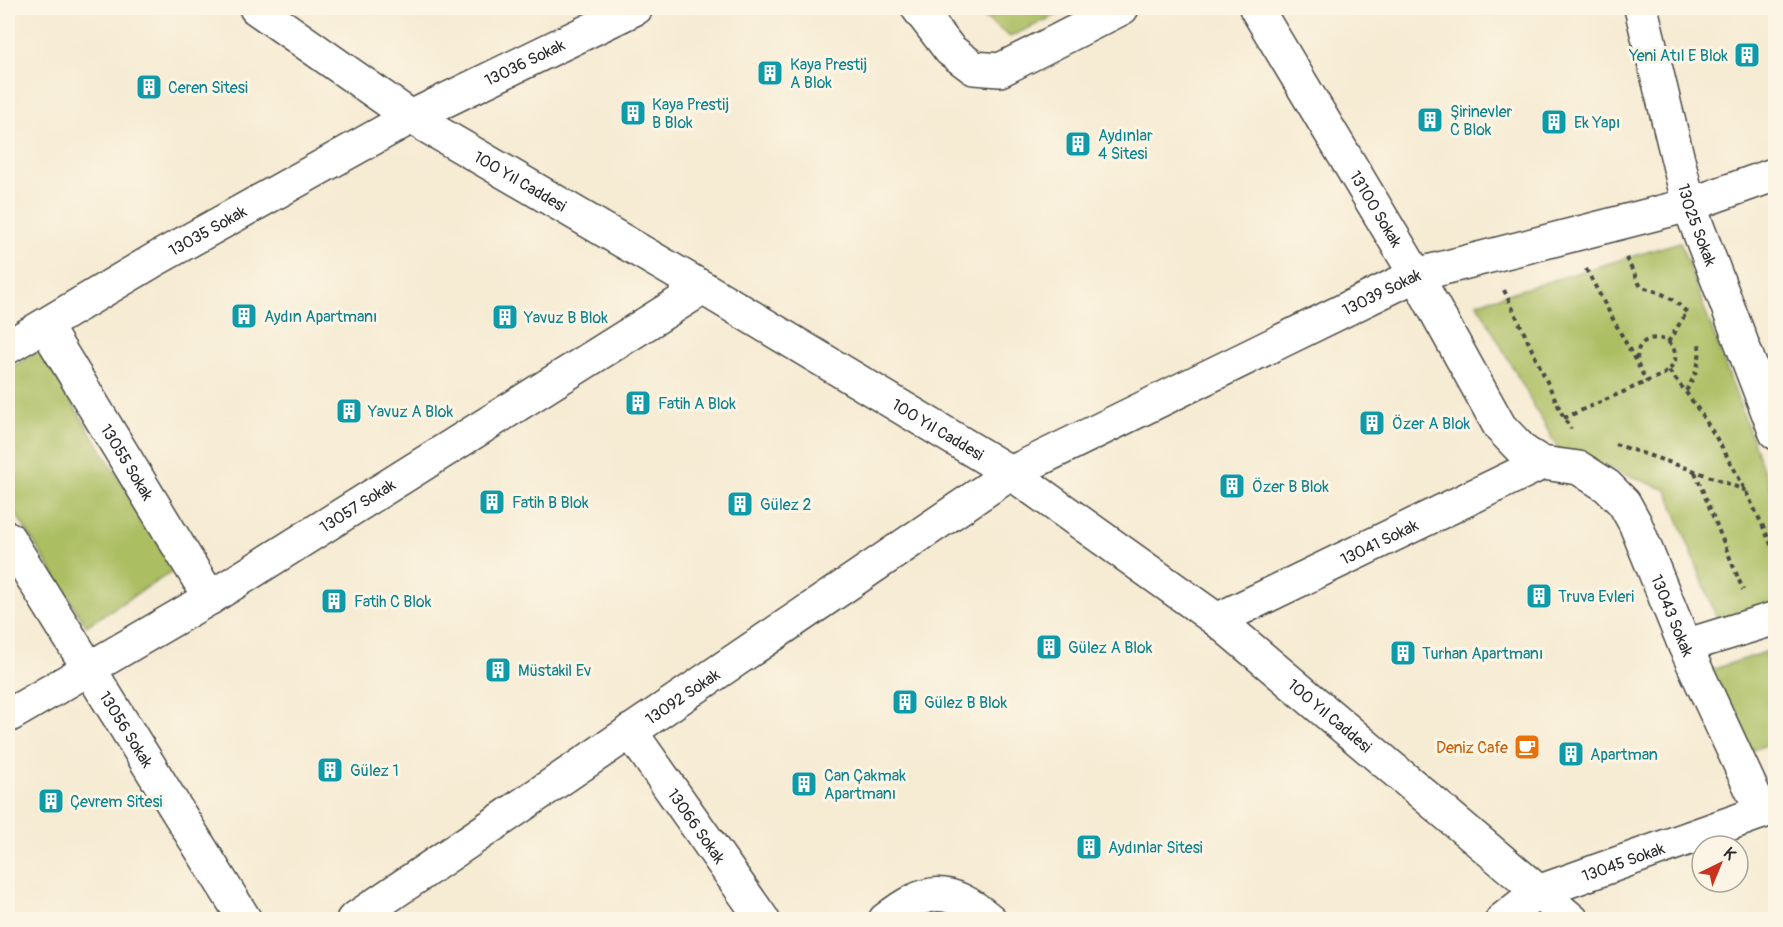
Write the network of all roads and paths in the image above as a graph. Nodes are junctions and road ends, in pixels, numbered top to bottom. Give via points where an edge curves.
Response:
1 (256, 8) edge
2 (636, 8) edge
3 (918, 8) edge
4 (1122, 8) edge
5 (1256, 8) edge
6 (1641, 8) edge
7 (411, 117) junction
8 (1776, 174) edge
9 (1689, 205) junction
10 (1609, 226) junction
11 (1568, 236) junction
12 (1488, 255) junction
13 (1416, 275) junction
14 (703, 288) junction
15 (1687, 312) junction
16 (1692, 320) dead end
17 (45, 326) junction
18 (1698, 336) dead end
19 (1668, 342) junction
20 (8, 347) edge
21 (1638, 363) junction
22 (1670, 370) junction
23 (1647, 382) junction
24 (1686, 391) junction
25 (1770, 402) edge
26 (1564, 418) junction
27 (1571, 429) dead end
28 (1776, 433) edge
29 (1605, 441) dead end
30 (1542, 463) junction
31 (1695, 471) junction
32 (1011, 473) junction
33 (1747, 491) junction
34 (8, 538) edge
35 (1776, 555) edge
36 (210, 598) junction
37 (1217, 620) junction
38 (1766, 621) edge
39 (1685, 646) junction
40 (88, 669) junction
41 (8, 716) edge
42 (630, 731) junction
43 (1769, 809) edge
44 (1538, 892) junction
45 (245, 920) edge
46 (353, 920) edge
47 (763, 920) edge
48 (885, 920) edge
49 (990, 920) edge
50 (1502, 920) edge
51 (1572, 920) edge

1 - 7 street, 100 Yıl Caddesi
2 - 7 street, 13036 Sokak
3 - 4 street via 950,50 974,68 1000,70
5 - 13 street, 13100 Sokak
6 - 9 street, 13025 Sokak
7 - 14 street, 100 Yıl Caddesi
7 - 17 street, 13035 Sokak via 156,259
8 - 9 street, 13039 Sokak
9 - 10 street, 13039 Sokak
9 - 25 street, 13025 Sokak
10 - 11 street, 13039 Sokak
10 - 15 path via 1641,287 1659,291
11 - 12 street, 13039 Sokak
11 - 21 path
12 - 13 street, 13039 Sokak
12 - 26 path
13 - 30 street, 13100 Sokak via 1500,428 1524,452
13 - 32 street, 13039 Sokak
14 - 32 street, 100 Yıl Caddesi
14 - 36 street, 13057 Sokak
15 - 16 path
15 - 19 path
17 - 20 street, 13035 Sokak
17 - 36 street, 13055 Sokak
18 - 24 path via 1700,360
19 - 21 path via 1656,337 1645,341 1638,351
19 - 22 path via 1676,359
21 - 23 path
22 - 23 path
22 - 24 path
23 - 26 path
24 - 33 path
25 - 28 street, 13025 Sokak
26 - 27 path
29 - 31 path
30 - 37 street, 13041 Sokak
30 - 39 street, 13043 Sokak via 1579,468 1624,503
31 - 33 path
31 - 38 path
32 - 37 street, 100 Yıl Caddesi
32 - 42 street, 13092 Sokak
33 - 35 path
34 - 40 street, 13056 Sokak
36 - 40 street, 13057 Sokak
37 - 44 street, 100 Yıl Caddesi
38 - 39 street
39 - 43 street, 13043 Sokak
40 - 41 street, 13057 Sokak
40 - 45 street, 13056 Sokak
42 - 46 street, 13092 Sokak
42 - 47 street, 13066 Sokak
43 - 44 street, 13045 Sokak
44 - 50 street, 13045 Sokak
44 - 51 street, 100 Yıl Caddesi
48 - 49 street via 906,903 933,893 954,896

